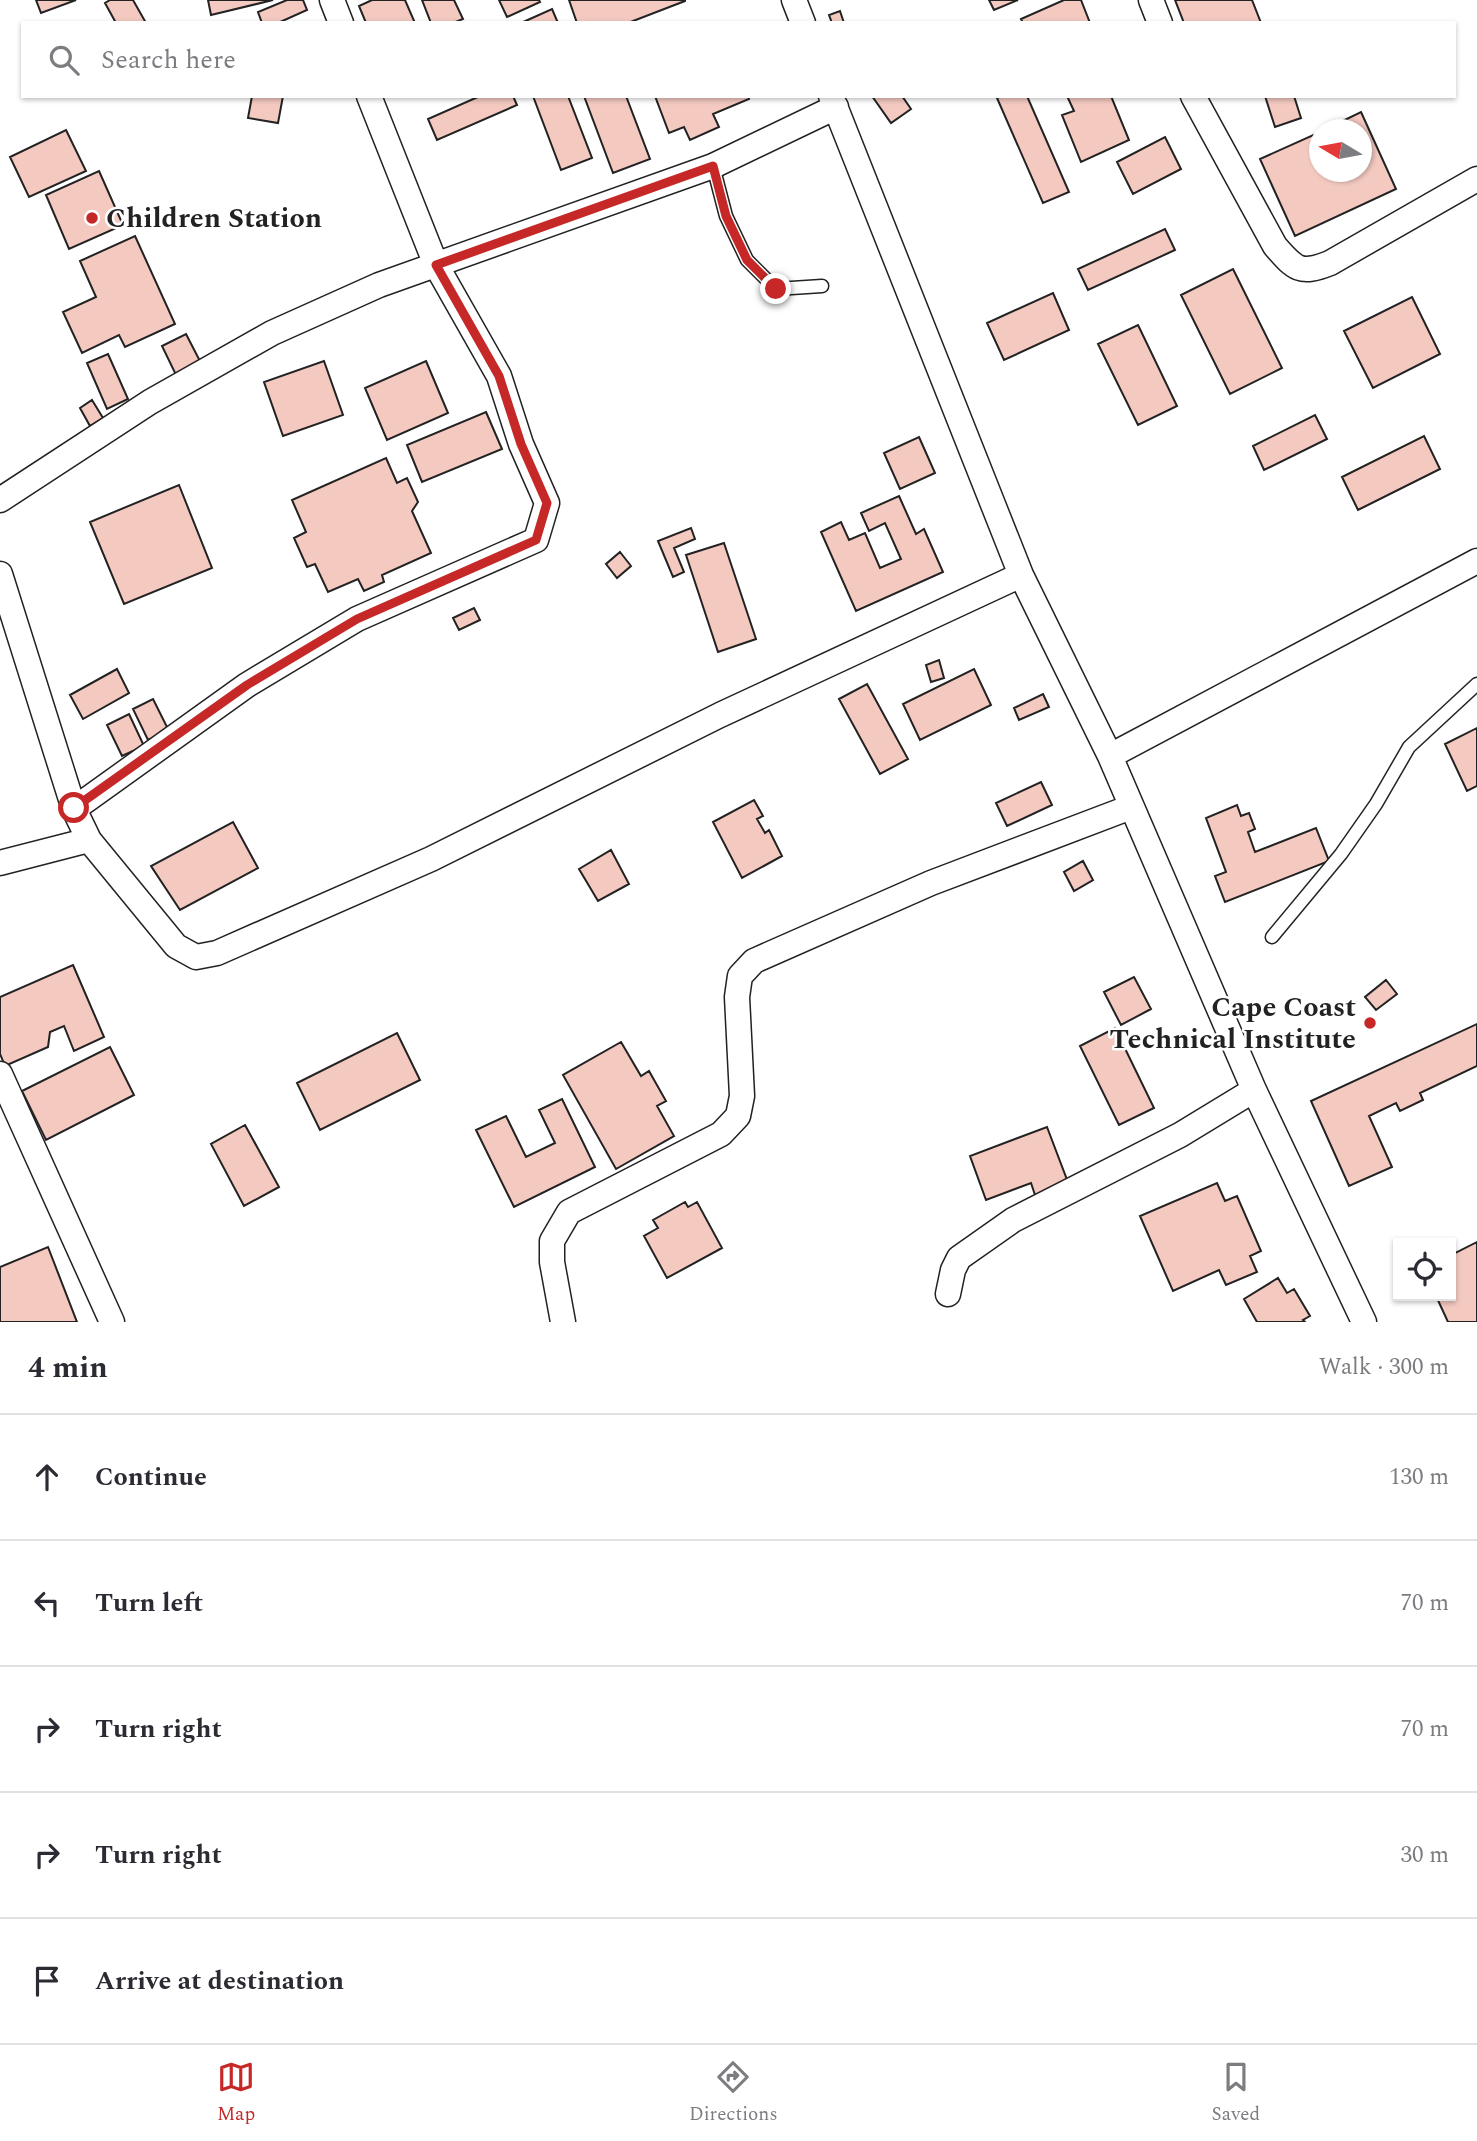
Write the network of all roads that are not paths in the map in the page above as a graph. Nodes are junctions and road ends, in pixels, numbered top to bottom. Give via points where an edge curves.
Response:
1 (332, 0) edge
2 (794, 0) edge
3 (1151, 0) edge
4 (340, 21) edge
5 (802, 21) edge
6 (1159, 21) edge
7 (370, 98) edge
8 (1194, 98) edge
9 (834, 102) edge
10 (713, 166) junction
11 (1477, 179) edge
12 (436, 265) junction
13 (822, 286) dead end
14 (0, 500) edge
15 (1477, 561) edge
16 (0, 574) edge
17 (1021, 575) junction
18 (1477, 684) edge
19 (1110, 756) junction
20 (1130, 807) junction
21 (74, 808) junction
22 (89, 840) junction
23 (0, 863) edge
24 (1272, 937) dead end
25 (0, 1074) edge
26 (1254, 1090) junction
27 (948, 1294) dead end
28 (112, 1322) edge
29 (563, 1322) edge
30 (1364, 1322) edge

1 - 4 street
2 - 5 street
3 - 6 street
7 - 12 street
8 - 11 street via 1275,246 1293,268 1311,271 1330,263
9 - 10 street
9 - 17 street
10 - 12 street
10 - 13 lane via 726,216 747,260 776,289
12 - 14 street via 272,333 150,402
12 - 21 street via 499,376 547,503 536,540 357,619 247,685
15 - 19 street
16 - 21 street
17 - 19 street
17 - 22 street via 720,715 431,859 217,953 196,957 176,946
18 - 24 lane via 1409,747 1340,854
19 - 20 street
20 - 26 street
20 - 29 street via 931,883 754,961 740,975 737,997 742,1096 738,1116 722,1133 569,1212 552,1241
21 - 22 street
22 - 23 street
25 - 28 street
26 - 27 street via 1180,1135 1013,1220 959,1258
26 - 30 street

